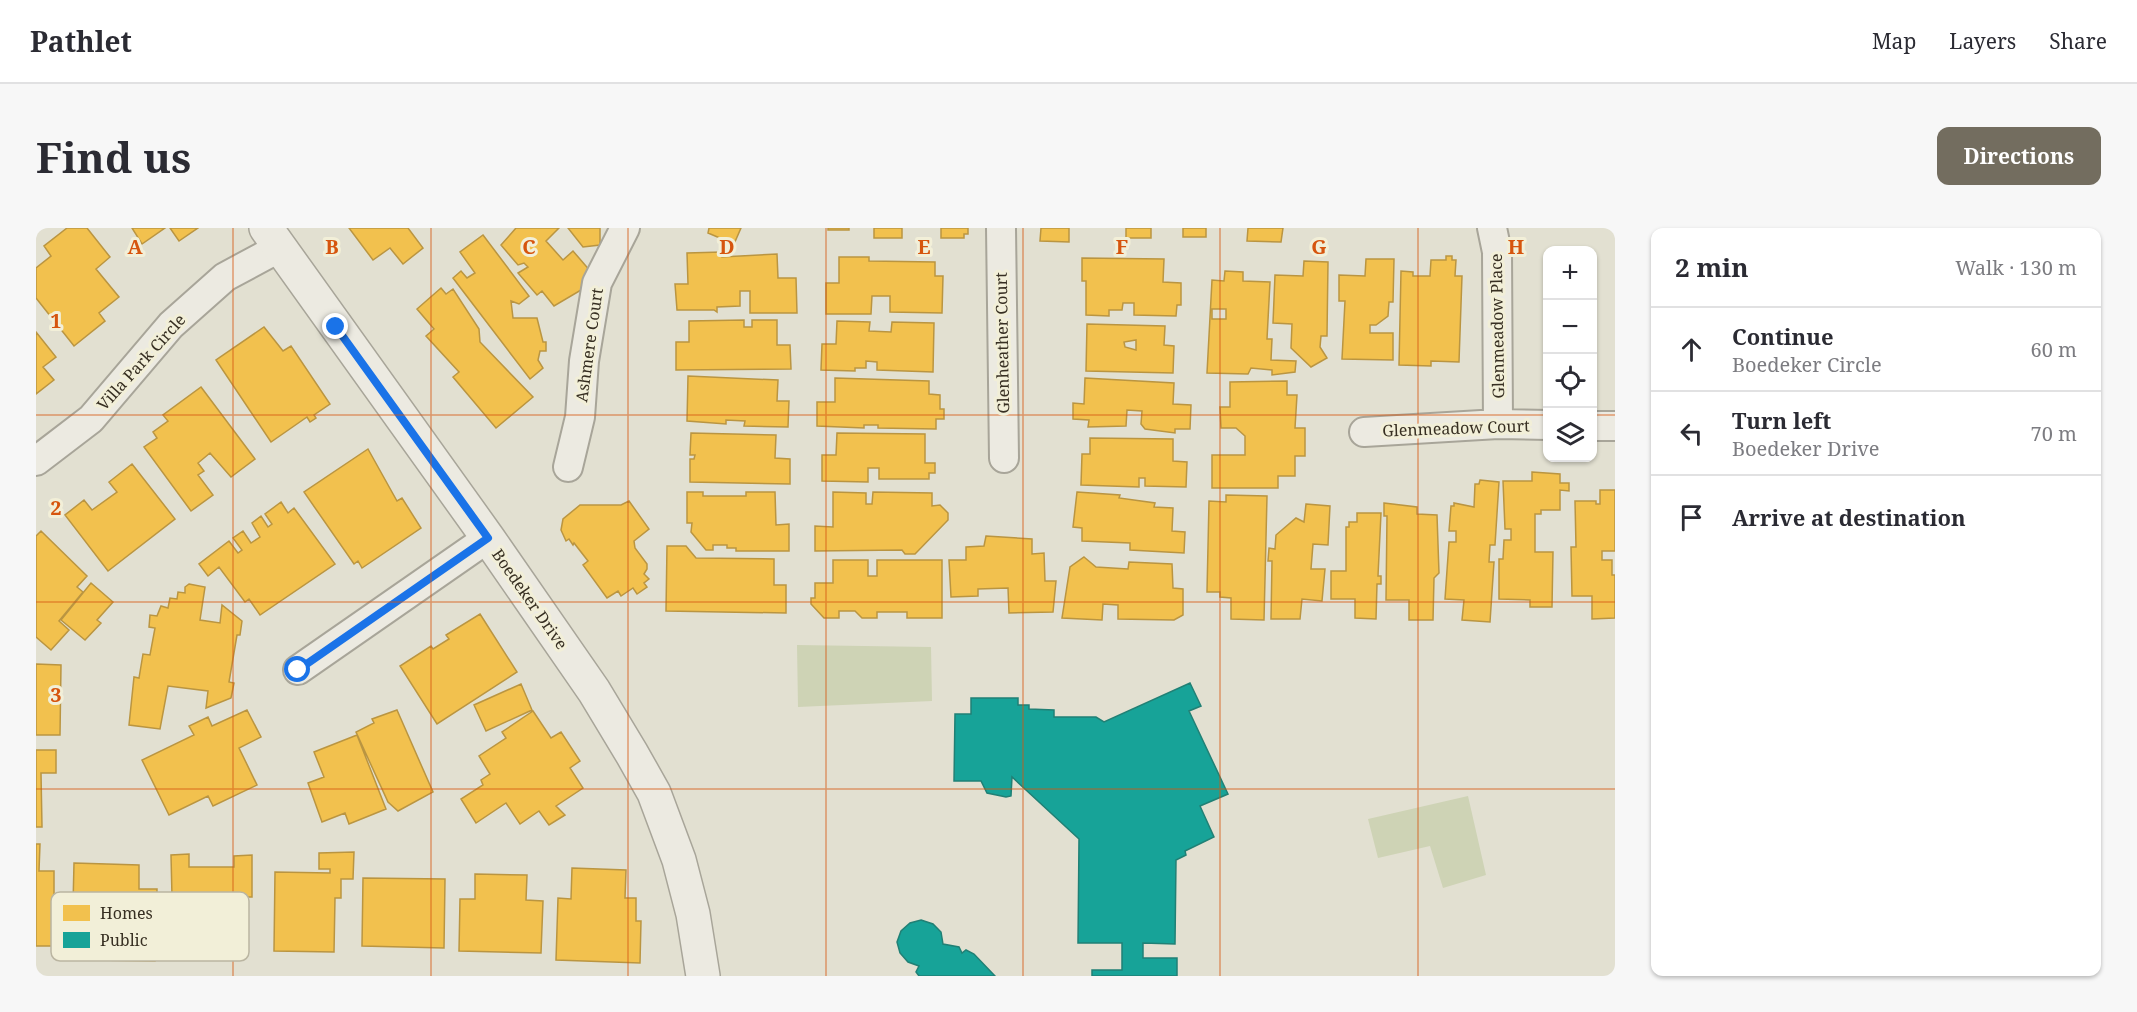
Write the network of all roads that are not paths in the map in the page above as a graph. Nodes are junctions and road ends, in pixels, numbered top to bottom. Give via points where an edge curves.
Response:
1 (625, 228) edge
2 (1001, 228) edge
3 (1492, 228) edge
4 (272, 238) edge
5 (1498, 423) junction
6 (1543, 425) edge
7 (1597, 426) edge
8 (1615, 426) edge
9 (1364, 432) dead end
10 (1004, 458) dead end
11 (36, 462) edge
12 (568, 467) dead end
13 (488, 538) junction
14 (298, 670) dead end
15 (703, 976) edge

1 - 12 street, Ashmere Court via 597,283 584,361 580,417
2 - 10 street, Glenheather Court
3 - 5 street, Glenmeadow Place via 1497,252
4 - 11 street, Villa Park Circle via 171,325 91,418
4 - 13 street, Boedeker Drive
5 - 6 street, Glenmeadow Court
5 - 9 street, Glenmeadow Court
7 - 8 street
13 - 14 street
13 - 15 street, Boedeker Drive via 594,691 654,793 680,860

